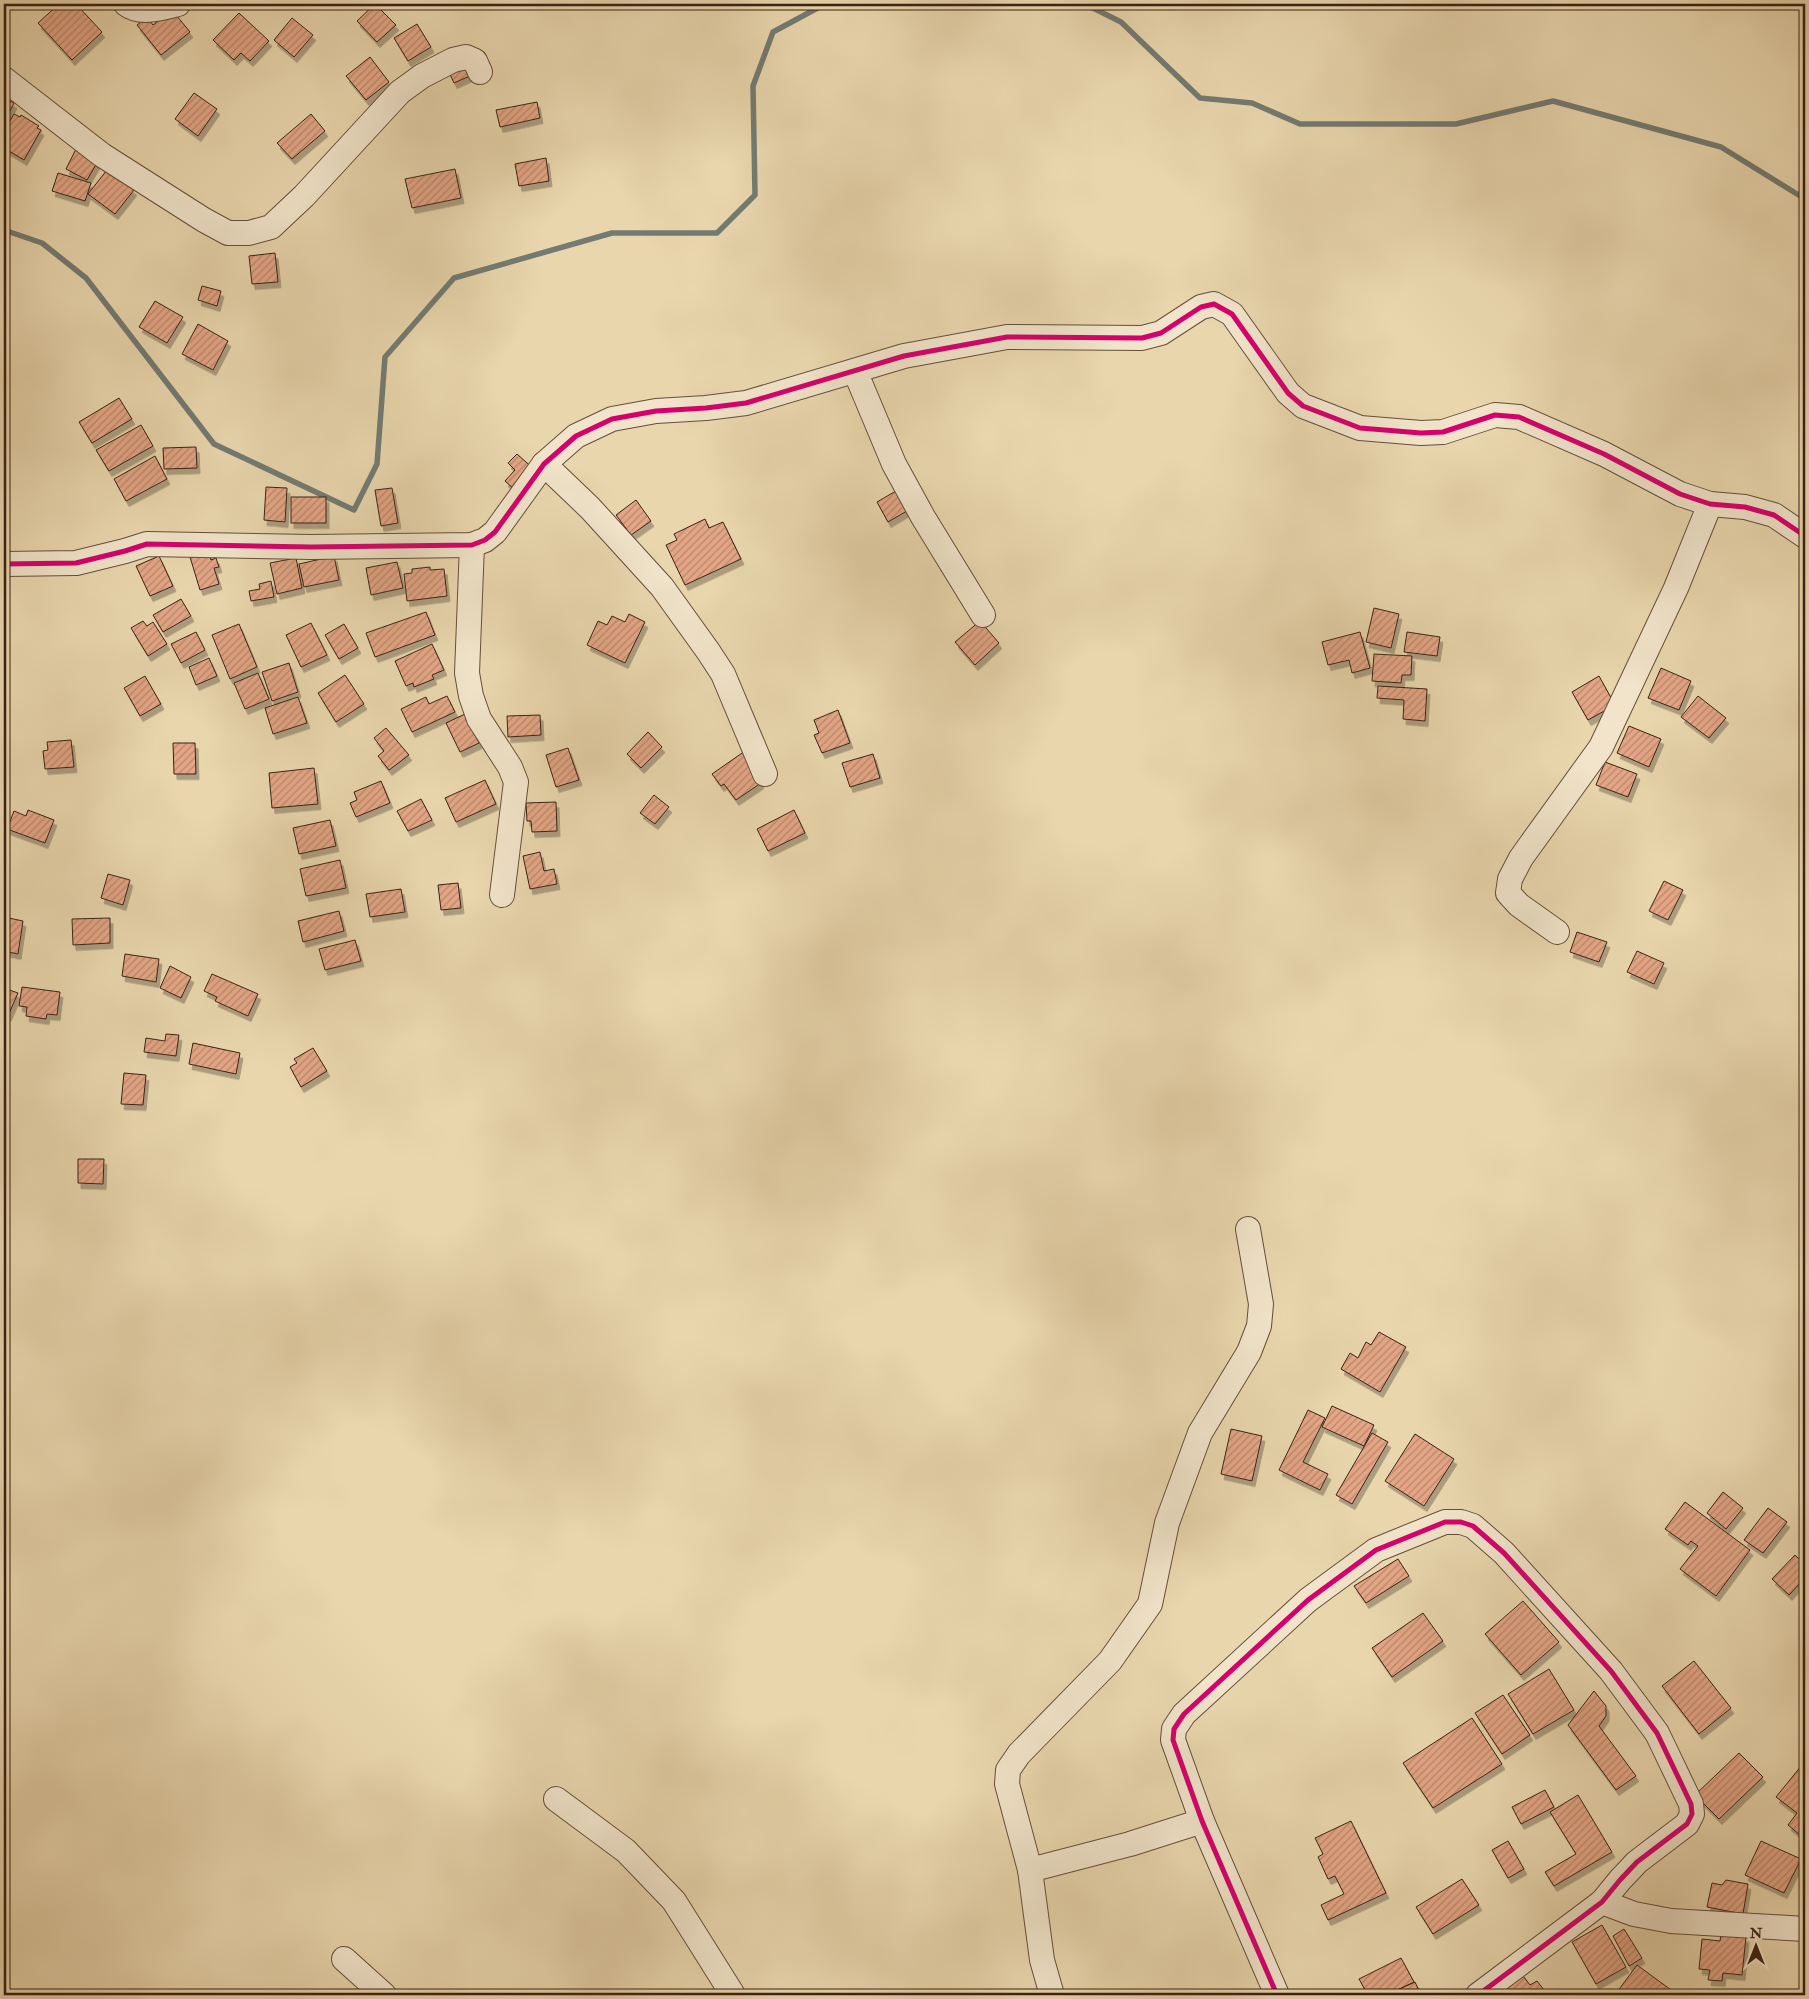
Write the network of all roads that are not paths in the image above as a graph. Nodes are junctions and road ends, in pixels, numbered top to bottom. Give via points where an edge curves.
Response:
1 (126, 4) edge
2 (178, 4) edge
3 (480, 72) dead end
4 (4, 79) edge
5 (855, 371) junction
6 (544, 464) junction
7 (1710, 504) junction
8 (1805, 536) edge
9 (472, 545) junction
10 (4, 564) edge
11 (983, 615) dead end
12 (766, 774) dead end
13 (502, 895) dead end
14 (1557, 932) dead end
15 (1248, 1229) dead end
16 (556, 1799) dead end
17 (1202, 1821) junction
18 (1030, 1870) junction
19 (1602, 1902) junction
20 (1805, 1928) edge
21 (344, 1959) dead end
22 (384, 1995) edge
23 (733, 1995) edge
24 (1052, 1995) edge
25 (1276, 1995) edge
26 (1478, 1995) edge

1 - 2 street via 132,8 158,9
3 - 4 street via 475,62 466,57 422,76 400,92 271,227 249,233 228,233 204,220 102,155
5 - 6 street via 746,403 612,418 576,436
5 - 7 street via 904,356 1007,336 1142,338 1161,334 1201,308 1214,304 1232,314 1288,393 1303,406 1360,428 1421,433 1443,432 1495,414 1519,417 1604,454 1680,494
5 - 11 street via 894,464 922,517
6 - 9 street via 495,532
6 - 12 street via 590,508 662,587 708,651 723,674
7 - 8 street via 1745,507 1774,515
7 - 14 street via 1676,588 1601,747 1521,858 1510,879 1508,893
9 - 10 street via 147,544 76,563
9 - 13 street via 467,673 470,696 479,719 516,782
15 - 18 street via 1261,1304 1259,1326 1249,1352 1200,1433 1167,1523 1150,1604 1110,1661 1018,1754 1008,1770 1007,1784
16 - 23 street via 626,1851 674,1901
17 - 18 street
17 - 19 street via 1173,1740 1174,1729 1184,1714 1308,1600 1376,1550 1444,1522 1461,1522 1473,1526 1504,1553 1610,1671 1657,1733 1691,1804 1692,1814 1687,1824 1637,1862
17 - 25 street
18 - 24 street via 1042,1960
19 - 20 street via 1634,1914 1671,1921
19 - 26 street
21 - 22 street

